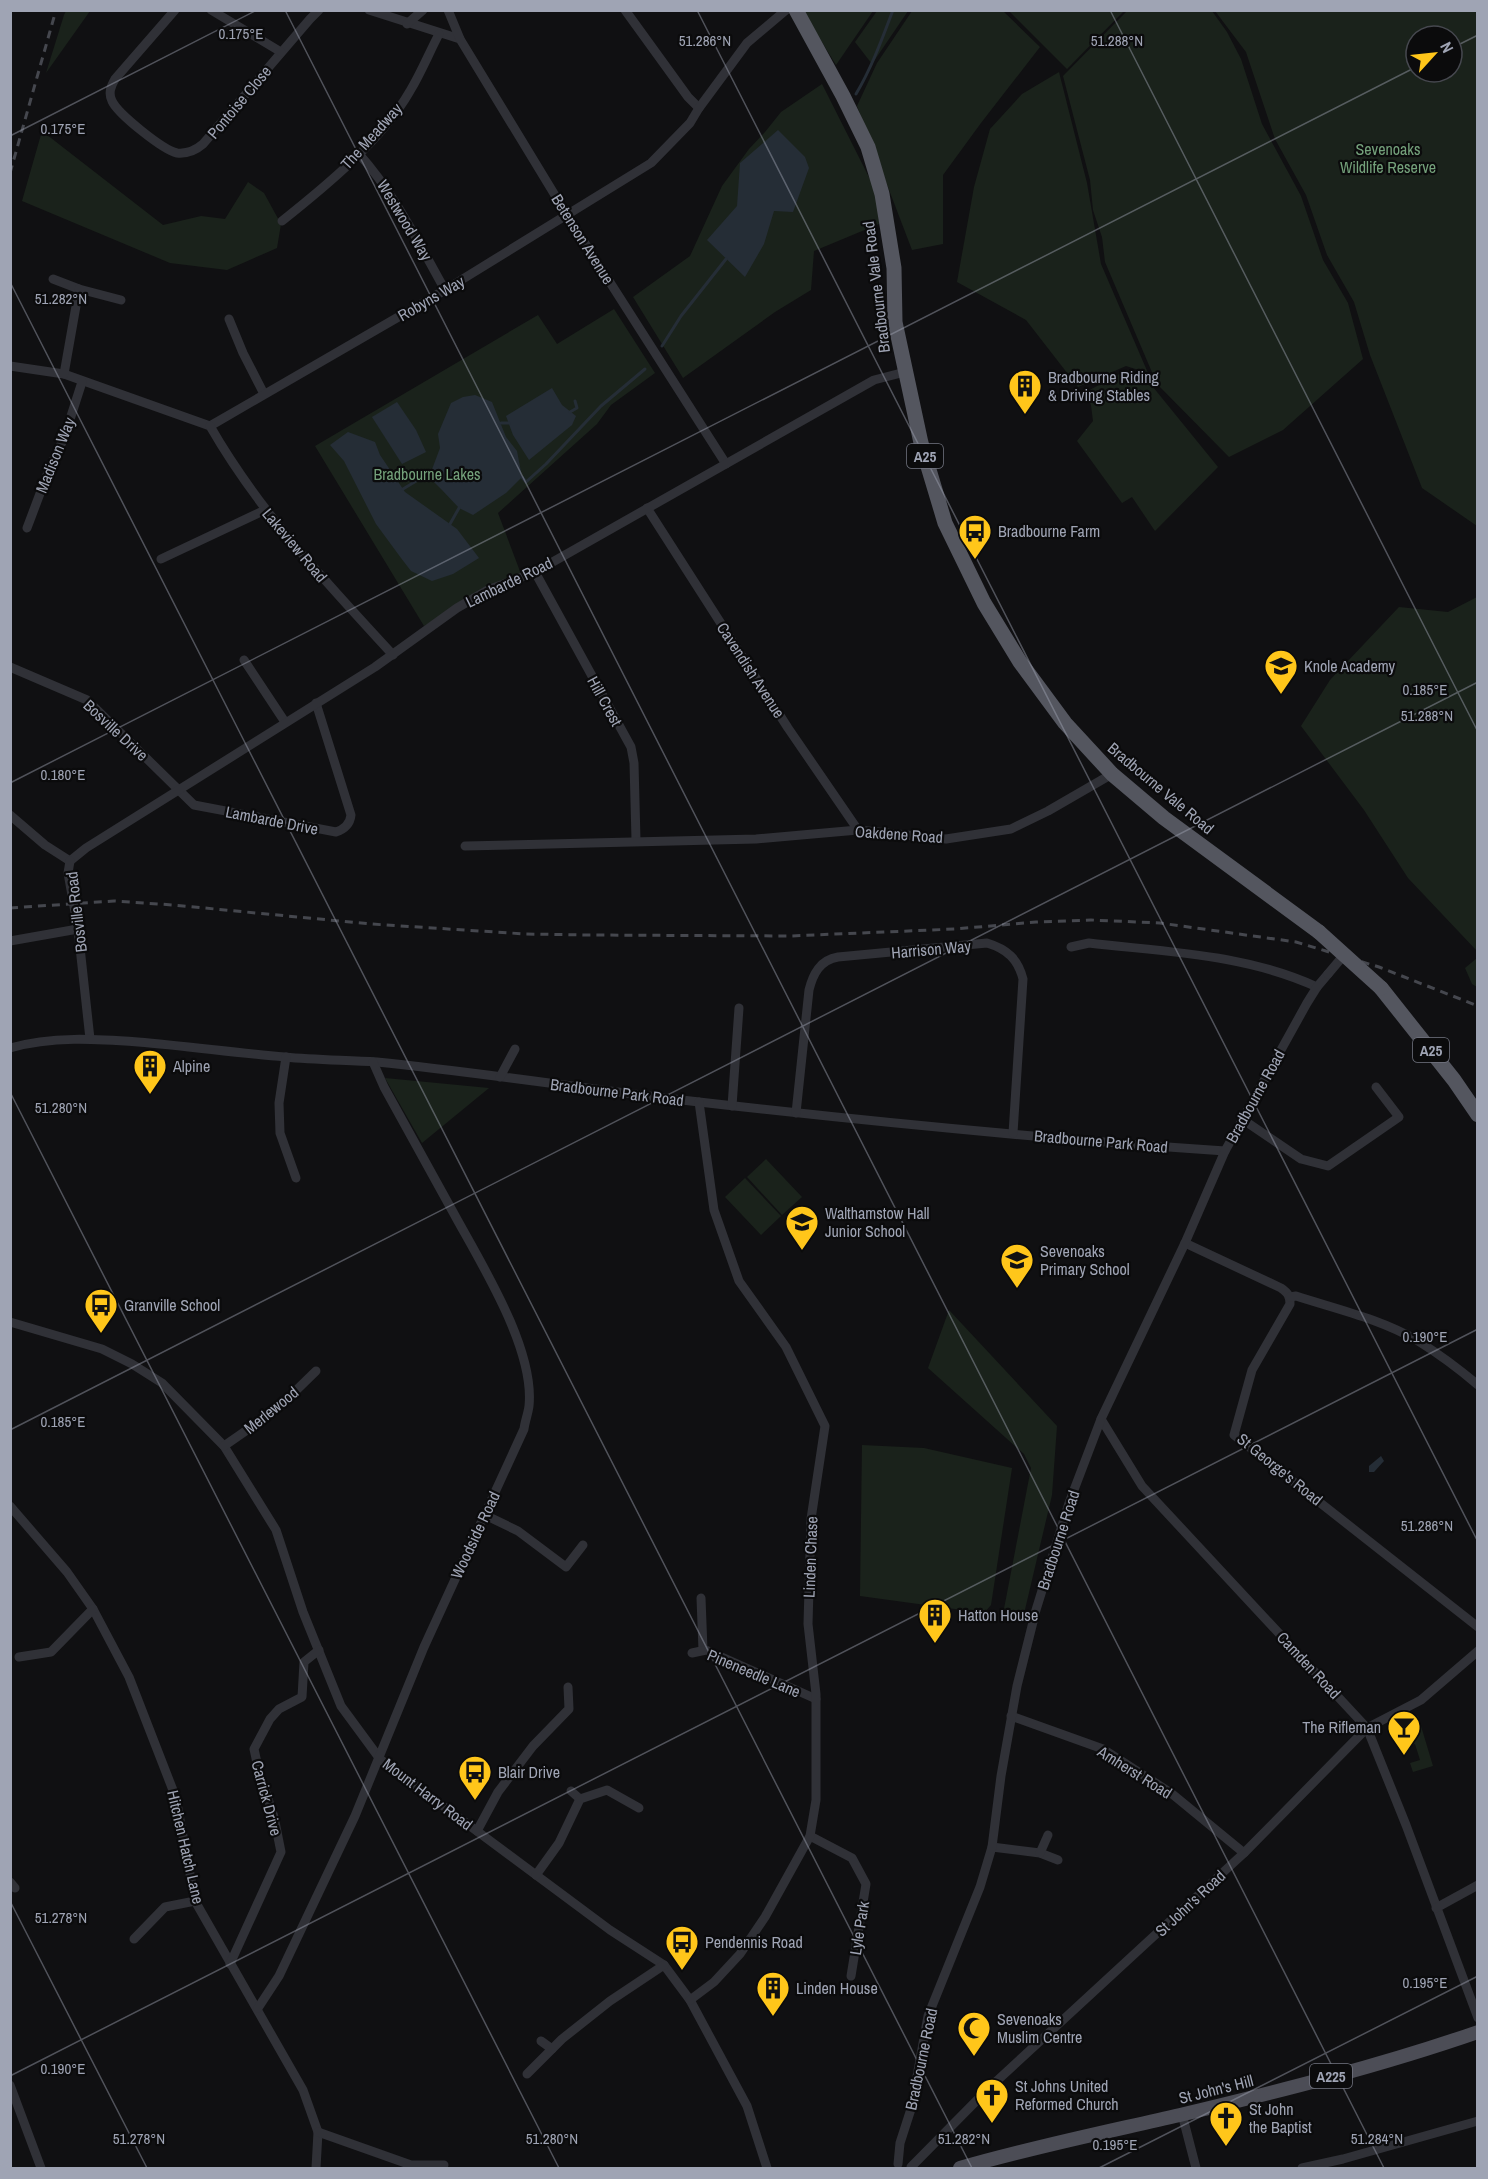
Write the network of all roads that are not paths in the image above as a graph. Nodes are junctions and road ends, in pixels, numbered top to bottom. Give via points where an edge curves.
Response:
1 (175, 10) edge
2 (211, 10) edge
3 (319, 10) edge
4 (369, 10) edge
5 (423, 10) edge
6 (448, 10) edge
7 (625, 10) edge
8 (786, 10) edge
9 (796, 10) edge
10 (407, 24) junction
11 (439, 34) junction
12 (460, 39) junction
13 (281, 52) junction
14 (699, 108) junction
15 (359, 154) junction
16 (567, 216) junction
17 (282, 221) dead end
18 (53, 279) dead end
19 (79, 289) junction
20 (445, 290) junction
21 (121, 300) dead end
22 (229, 319) dead end
23 (10, 366) edge
24 (905, 372) junction
25 (64, 374) junction
26 (82, 382) junction
27 (264, 394) junction
28 (210, 426) junction
29 (726, 464) junction
30 (647, 508) junction
31 (265, 510) junction
32 (27, 528) dead end
33 (161, 559) dead end
34 (535, 572) junction
35 (393, 655) junction
36 (244, 660) dead end
37 (10, 667) edge
38 (316, 703) junction
39 (285, 722) junction
40 (1112, 774) junction
41 (179, 791) junction
42 (10, 815) edge
43 (858, 830) junction
44 (636, 840) junction
45 (465, 846) dead end
46 (70, 861) junction
47 (78, 928) junction
48 (10, 941) edge
49 (1071, 947) dead end
50 (1344, 955) junction
51 (1317, 987) junction
52 (739, 1008) dead end
53 (90, 1038) junction
54 (10, 1048) edge
55 (515, 1049) dead end
56 (286, 1057) junction
57 (373, 1062) junction
58 (500, 1077) junction
59 (1376, 1087) dead end
60 (699, 1102) junction
61 (732, 1106) junction
62 (796, 1113) junction
63 (1478, 1115) edge
64 (1242, 1119) junction
65 (1013, 1133) junction
66 (1225, 1151) junction
67 (296, 1178) dead end
68 (1185, 1243) junction
69 (1290, 1298) junction
70 (10, 1322) edge
71 (316, 1371) dead end
72 (1478, 1385) edge
73 (1101, 1419) junction
74 (224, 1446) junction
75 (10, 1506) edge
76 (485, 1515) junction
77 (583, 1545) dead end
78 (701, 1598) dead end
79 (93, 1609) junction
80 (1478, 1628) edge
81 (319, 1650) junction
82 (703, 1650) junction
83 (1478, 1651) edge
84 (692, 1653) dead end
85 (19, 1657) dead end
86 (568, 1687) dead end
87 (816, 1699) junction
88 (1011, 1716) junction
89 (1367, 1728) junction
90 (380, 1759) junction
91 (571, 1791) dead end
92 (580, 1799) junction
93 (639, 1808) dead end
94 (477, 1831) junction
95 (1048, 1835) dead end
96 (810, 1836) junction
97 (992, 1847) junction
98 (1040, 1853) junction
99 (1244, 1853) junction
100 (1058, 1860) dead end
101 (536, 1875) junction
102 (1478, 1885) edge
103 (195, 1901) junction
104 (1436, 1908) junction
105 (134, 1939) dead end
106 (230, 1964) junction
107 (664, 1965) junction
108 (851, 1976) dead end
109 (690, 2000) junction
110 (258, 2008) junction
111 (1478, 2018) edge
112 (1478, 2032) edge
113 (541, 2041) dead end
114 (552, 2049) junction
115 (526, 2074) dead end
116 (10, 2085) edge
117 (1182, 2114) junction
118 (1478, 2121) edge
119 (318, 2132) junction
120 (444, 2165) dead end
121 (895, 2166) edge
122 (911, 2168) edge
123 (40, 2169) edge
124 (316, 2169) edge
125 (767, 2169) edge
126 (960, 2169) edge
127 (1196, 2169) edge
128 (1302, 2169) edge

1 - 13 street, Pontoise Close via 115,79 110,92 116,107 175,152 192,151 203,144
2 - 13 street, Pontoise Close
3 - 13 street, Pontoise Close
4 - 10 street
5 - 10 street
6 - 12 street, Betenson Avenue
7 - 14 street
8 - 14 street, Robyns Way via 747,43
9 - 24 highway, Bradbourne Vale Road / A25 via 868,147 882,194 894,268 895,322
10 - 11 street
11 - 12 street
11 - 15 street, The Meadway via 410,92
12 - 16 street, Betenson Avenue
14 - 16 street, Robyns Way via 690,123 651,163
15 - 17 street, The Meadway
15 - 20 street, Westwood Way via 389,193
16 - 20 street, Robyns Way
16 - 29 street, Betenson Avenue
18 - 19 street
19 - 21 street
19 - 25 street
20 - 27 street, Robyns Way
22 - 27 street
23 - 25 street
24 - 29 street, Lambarde Road via 874,380
24 - 40 highway, Bradbourne Vale Road / A25 via 945,523 984,603 1050,704
25 - 26 street
26 - 28 street
26 - 32 street, Madison Way
27 - 28 street, Robyns Way
28 - 31 street, Lakeview Road
29 - 30 street, Lambarde Road
30 - 34 street, Lambarde Road
30 - 43 street, Cavendish Avenue
31 - 33 street
31 - 35 street, Lakeview Road
34 - 35 street, Lambarde Road via 488,590 457,608
34 - 44 street, Hill Crest via 631,747
35 - 38 street, Lambarde Road
36 - 39 street
37 - 41 street, Bosville Drive via 87,700
38 - 39 street, Lambarde Road
38 - 41 street, Lambarde Drive via 350,808 350,821 344,829 336,832 194,806
39 - 41 street, Lambarde Road
40 - 43 street, Oakdene Road via 1011,830 946,839
40 - 50 highway, Bradbourne Vale Road / A25, bridge via 1164,819 1319,932
41 - 46 street, Lambarde Road
42 - 46 street, Bosville Road
43 - 44 street, Oakdene Road via 756,839
44 - 45 street, Oakdene Road
46 - 47 street, Bosville Road via 68,873
47 - 48 street
47 - 53 street, Bosville Road
49 - 51 street via 1089,943 1232,960
50 - 51 street, Bradbourne Road, bridge
50 - 63 highway, Bradbourne Vale Road / A25, bridge via 1381,988
51 - 64 street, Bradbourne Road
52 - 61 street
53 - 54 street, Bradbourne Park Road
53 - 56 street, Bradbourne Park Road
55 - 58 street
56 - 57 street, Bradbourne Park Road
56 - 67 street via 279,1103 280,1133
57 - 58 street, Bradbourne Park Road
57 - 76 street, Woodside Road via 488,1275 522,1353 529,1394 524,1429
58 - 60 street, Bradbourne Park Road
59 - 64 street via 1399,1117 1328,1166 1301,1158
60 - 61 street, Bradbourne Park Road
60 - 87 street, Linden Chase via 714,1210 739,1281 786,1347 825,1426 811,1519 808,1624
61 - 62 street, Bradbourne Park Road
62 - 65 street, Bradbourne Park Road
62 - 65 street, Harrison Way via 809,990 813,976 824,963 838,957 987,943 1010,954 1023,980
64 - 66 street, Bradbourne Road
65 - 66 street, Bradbourne Park Road
66 - 68 street, Bradbourne Road
68 - 69 street via 1281,1288
68 - 73 street, Bradbourne Road
69 - 72 street via 1296,1296 1378,1322 1458,1368
69 - 80 street, St George's Road via 1252,1370 1234,1435
70 - 74 street, Mount Harry Road via 102,1349 132,1364 162,1383
71 - 74 street, Merlewood via 276,1410
73 - 88 street, Bradbourne Road via 1069,1503 1036,1610
73 - 89 street, Camden Road via 1142,1486
74 - 81 street, Mount Harry Road via 276,1530
75 - 79 street, Hitchen Hatch Lane
76 - 77 street via 518,1531 566,1567
76 - 90 street, Woodside Road via 424,1647
78 - 82 street
79 - 85 street via 51,1652
79 - 103 street, Hitchen Hatch Lane via 129,1677 176,1798
81 - 90 street, Mount Harry Road via 341,1706
81 - 106 street, Carrick Drive via 304,1662 302,1697 279,1709 254,1749 281,1852
82 - 84 street, Pineneedle Lane
82 - 87 street, Pineneedle Lane
83 - 89 street, St John's Road via 1421,1700
86 - 94 street via 569,1709 533,1746 498,1792
87 - 96 street, Linden Chase via 816,1800
88 - 97 street, Bradbourne Road
88 - 99 street, Amherst Road via 1103,1749 1171,1793
89 - 99 street, St John's Road
89 - 104 street, Camden Road
90 - 94 street, Mount Harry Road
90 - 110 street, Woodside Road via 279,1976
91 - 92 street
92 - 93 street via 607,1790
92 - 101 street via 559,1843
94 - 101 street, Mount Harry Road
95 - 98 street
96 - 108 street, Lyle Park via 852,1858 866,1884
96 - 109 street, Linden Chase via 740,1954 714,1982
97 - 98 street
97 - 121 street, Bradbourne Road via 928,2016 911,2109
98 - 100 street
99 - 122 street, St John's Road via 988,2089
101 - 107 street, Mount Harry Road
102 - 104 street
103 - 105 street via 165,1907
103 - 106 street, Hitchen Hatch Lane
104 - 111 street, Camden Road
106 - 110 street, Hitchen Hatch Lane
107 - 109 street, Mount Harry Road
107 - 114 street via 610,2001
109 - 125 street, Mount Harry Road via 747,2106
110 - 119 street, Hitchen Hatch Lane via 303,2090
112 - 117 main road, St John's Hill / A225 via 1380,2063
113 - 114 street
114 - 115 street
116 - 123 street
117 - 126 main road, St John's Hill / A225
117 - 127 street
118 - 128 street
119 - 120 street via 411,2165
119 - 124 street, Hitchen Hatch Lane
121 - 122 street

